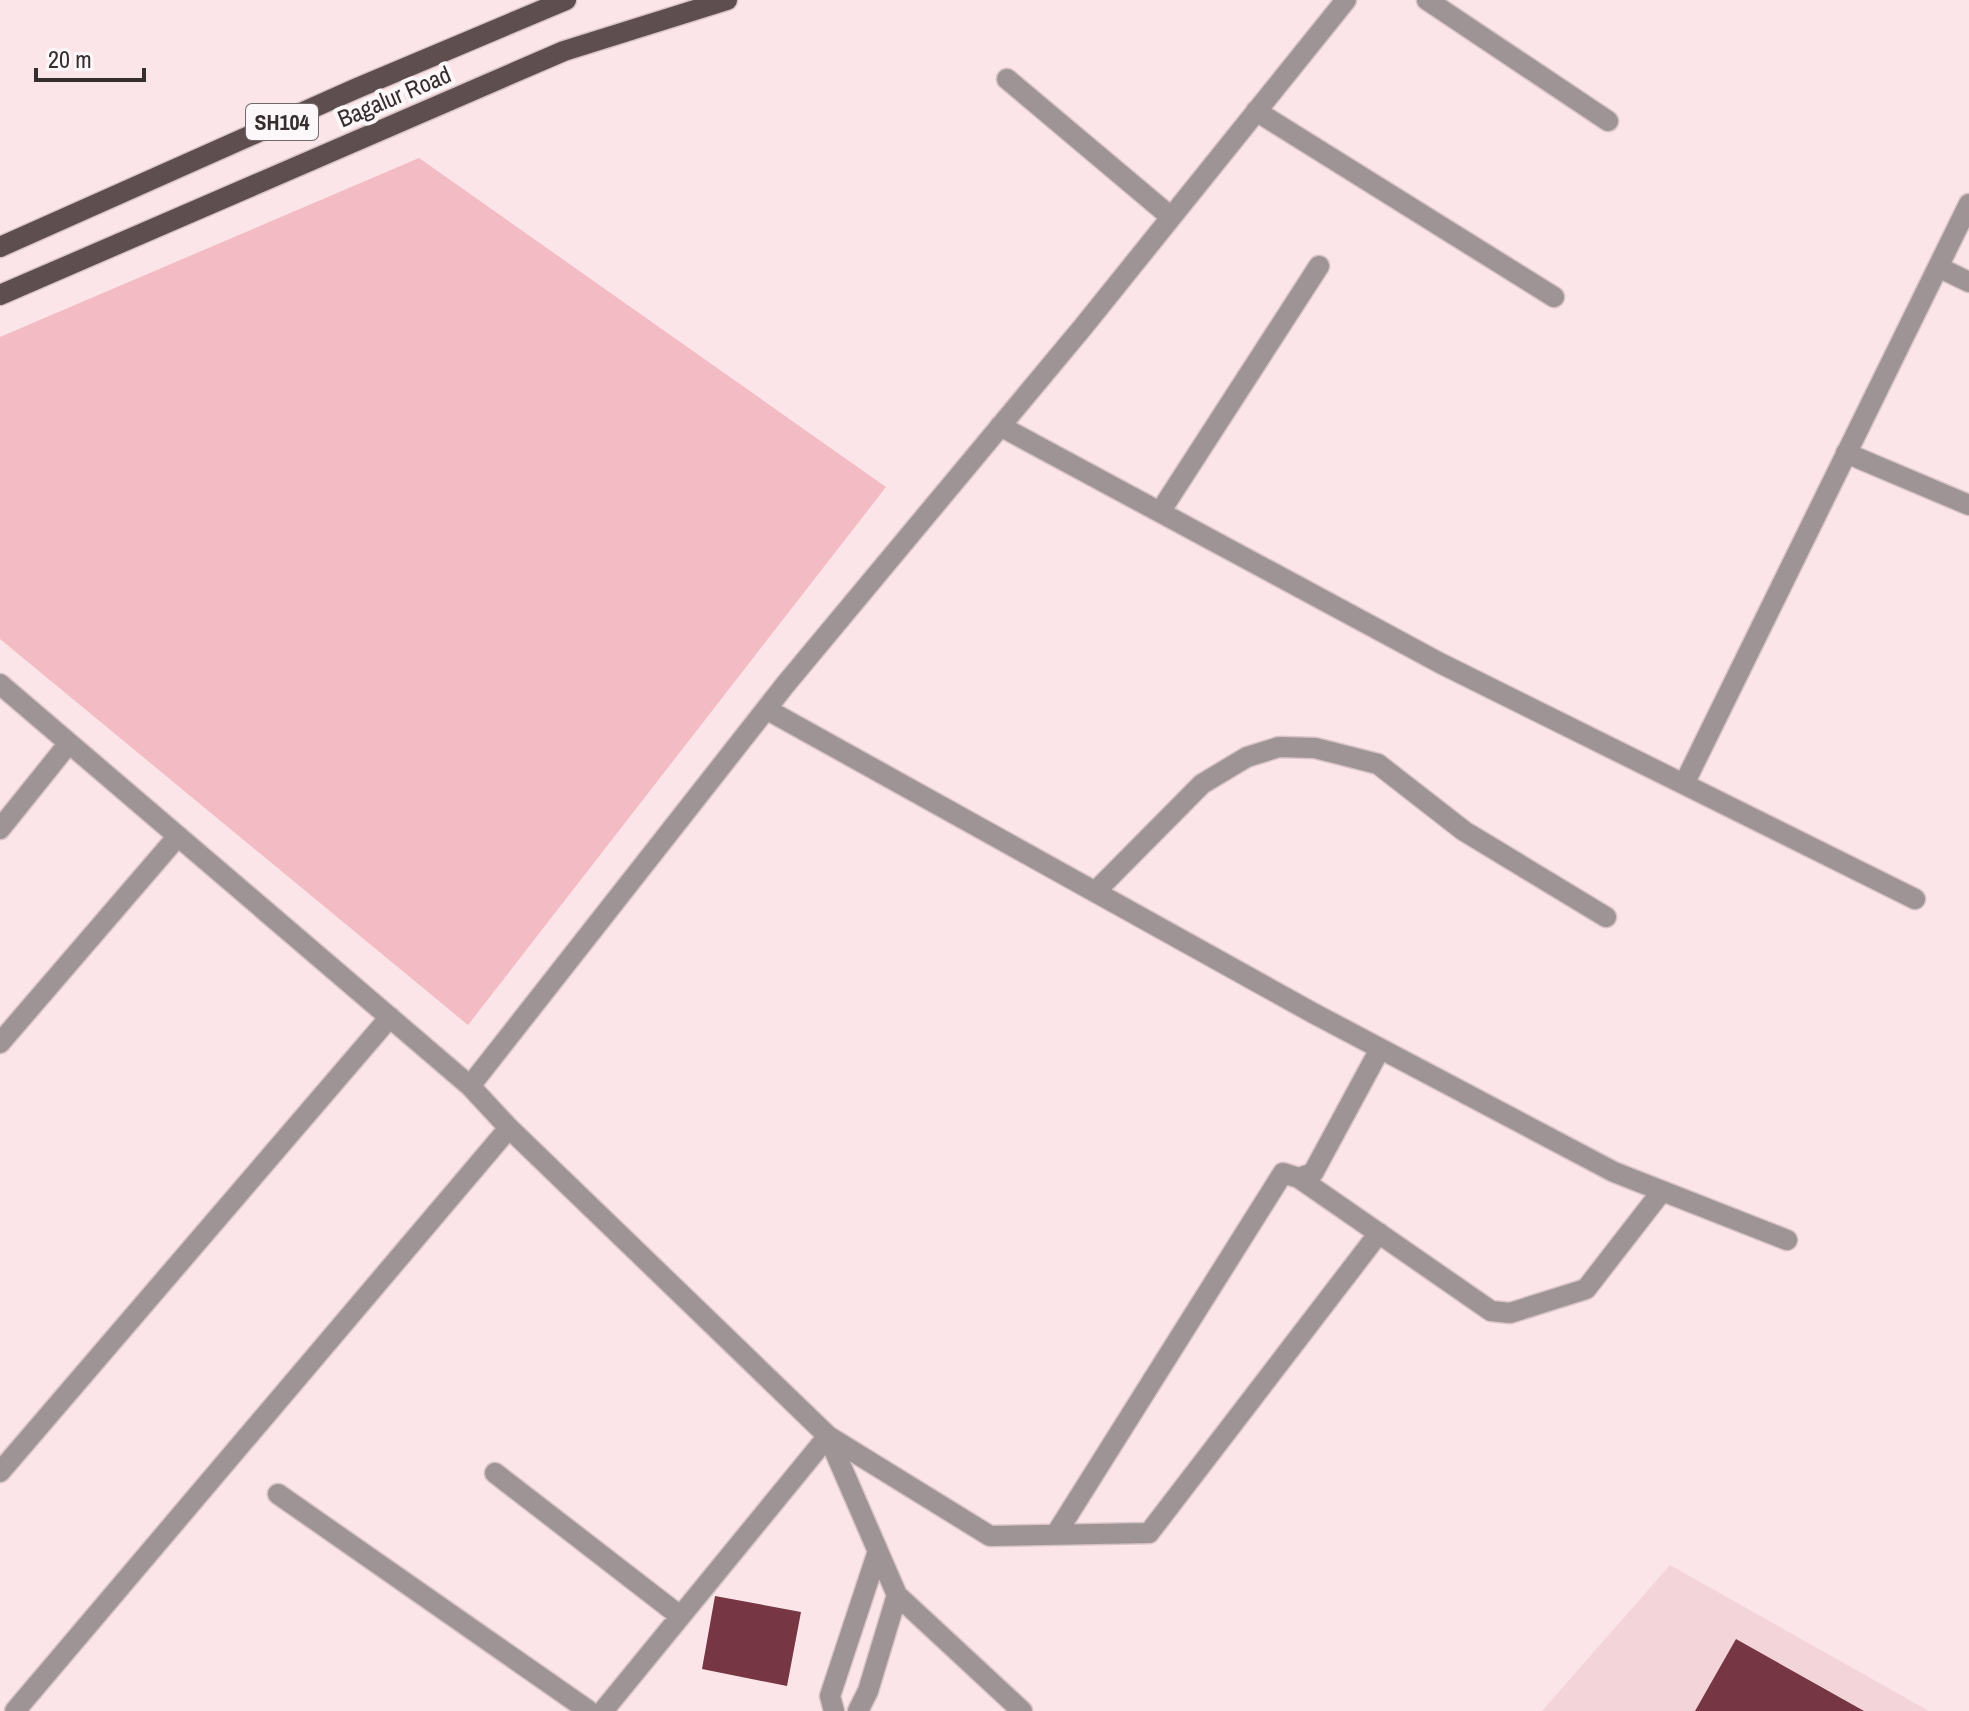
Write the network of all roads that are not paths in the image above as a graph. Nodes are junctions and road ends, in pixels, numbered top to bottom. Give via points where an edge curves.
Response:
1 (566, 0) edge
2 (727, 0) edge
3 (1346, 0) edge
4 (1427, 0) edge
5 (1007, 79) dead end
6 (1256, 111) junction
7 (1608, 121) dead end
8 (1969, 204) edge
9 (1171, 217) junction
10 (0, 247) edge
11 (1319, 266) dead end
12 (1938, 267) junction
13 (1969, 282) edge
14 (0, 295) edge
15 (1554, 297) dead end
16 (1000, 426) junction
17 (1846, 453) junction
18 (1969, 505) edge
19 (1160, 512) junction
20 (0, 684) edge
21 (766, 709) junction
22 (69, 743) junction
23 (1684, 784) junction
24 (0, 829) edge
25 (178, 836) junction
26 (1095, 892) junction
27 (1915, 899) dead end
28 (1606, 917) dead end
29 (390, 1017) junction
30 (0, 1043) edge
31 (1380, 1049) junction
32 (470, 1086) junction
33 (509, 1128) junction
34 (1299, 1178) junction
35 (1662, 1191) junction
36 (1379, 1233) junction
37 (1787, 1240) dead end
38 (828, 1436) junction
39 (0, 1472) edge
40 (495, 1473) dead end
41 (278, 1494) dead end
42 (1056, 1534) junction
43 (878, 1551) junction
44 (897, 1595) junction
45 (680, 1616) junction
46 (15, 1711) edge
47 (589, 1711) edge
48 (603, 1711) edge
49 (834, 1711) edge
50 (858, 1711) edge
51 (1022, 1711) edge

1 - 10 main road, Bagalur Road / SH104
2 - 14 main road, Bagalur Road / SH104 via 564,51
3 - 6 street
4 - 7 street
5 - 9 street
6 - 9 street
6 - 15 street
8 - 12 street
9 - 16 street
11 - 19 street
12 - 13 street
12 - 17 street
16 - 19 street
16 - 21 street
17 - 18 street
17 - 23 street
19 - 23 street via 1440,663
20 - 22 street
21 - 26 street
21 - 32 street
22 - 24 street
22 - 25 street
23 - 27 street
25 - 29 street
25 - 30 street
26 - 28 street via 1202,784 1247,757 1279,747 1315,748 1378,764 1464,831
26 - 31 street
29 - 32 street
29 - 39 street
31 - 34 street via 1313,1173
31 - 35 street via 1614,1172
32 - 33 street
33 - 38 street
33 - 46 street
34 - 36 street
34 - 42 street via 1283,1173 1272,1188
35 - 36 street via 1586,1289 1510,1313 1491,1311
35 - 37 street
36 - 42 street via 1149,1533
38 - 42 street via 990,1536
38 - 43 street
38 - 45 street
40 - 45 street
41 - 47 street
43 - 44 street
43 - 49 street via 830,1696
44 - 50 street
44 - 51 street
45 - 48 street

